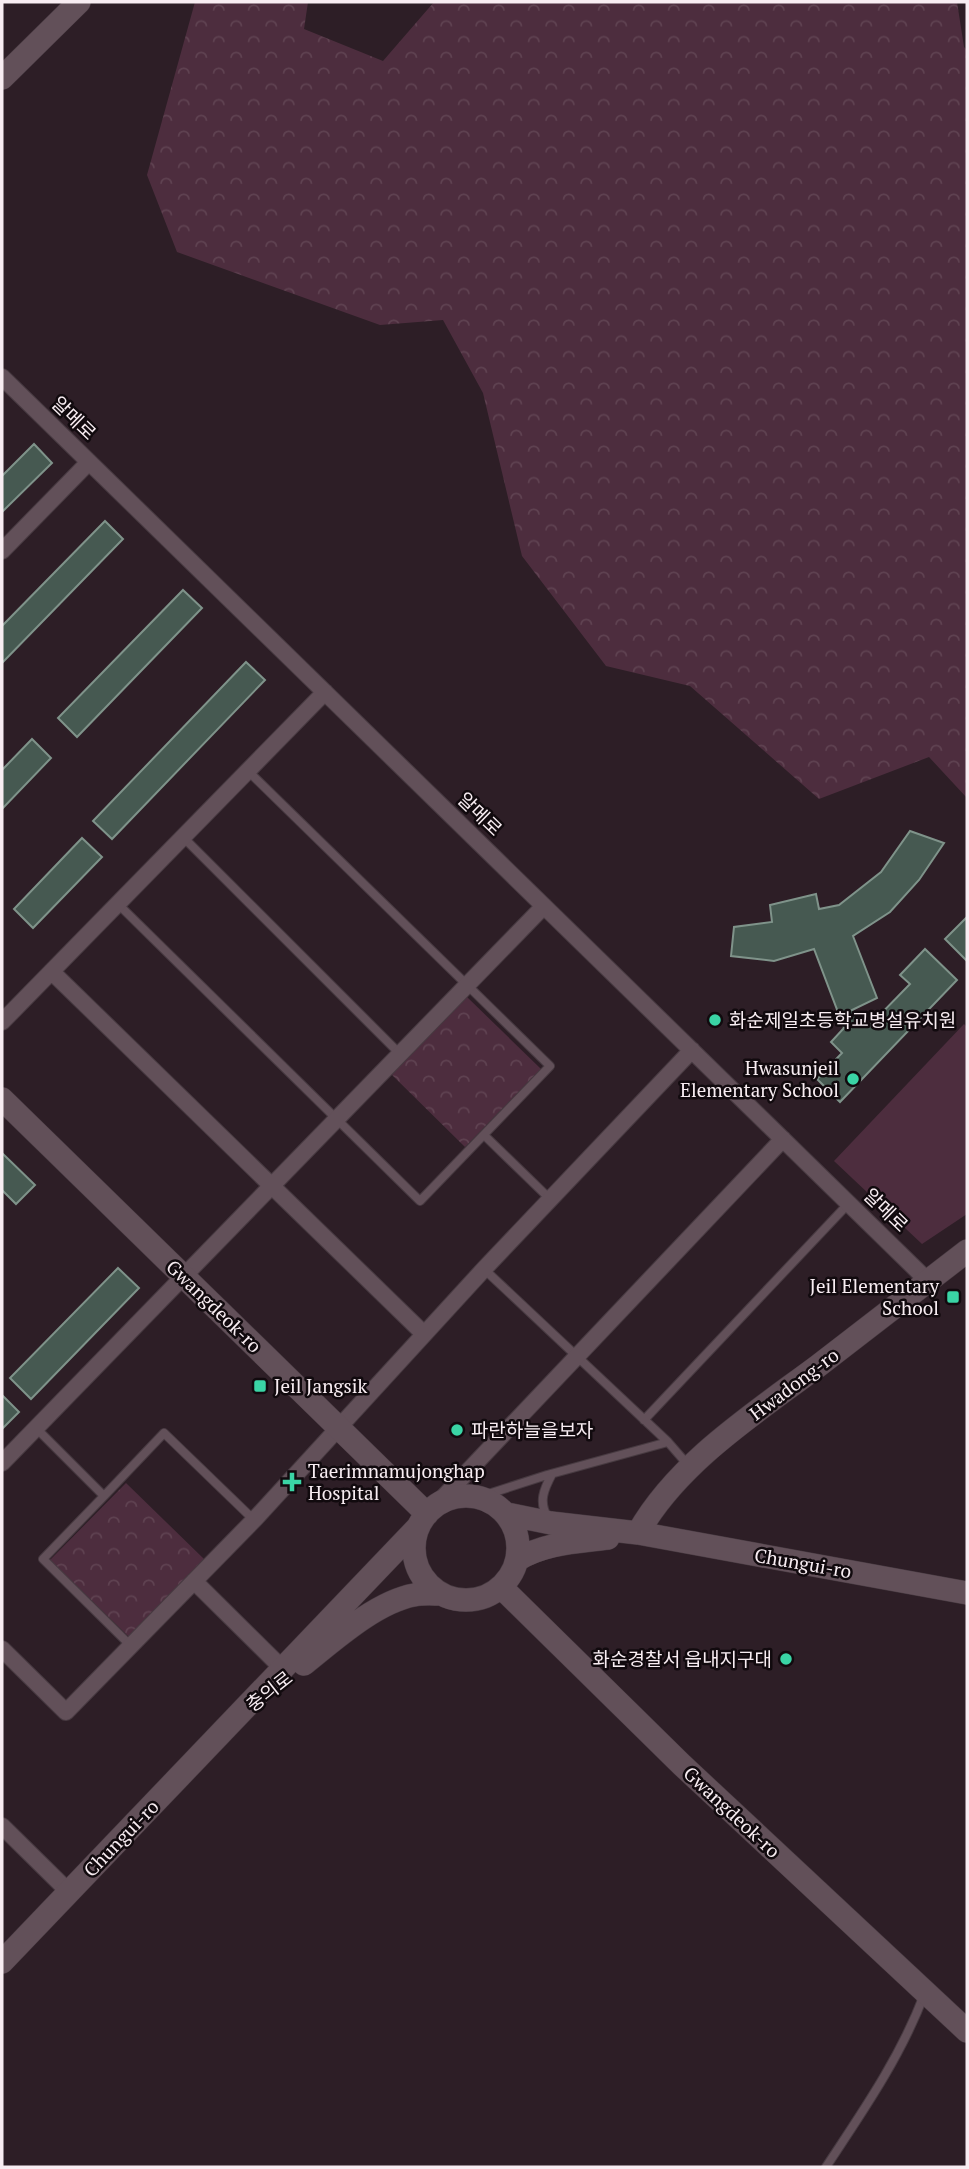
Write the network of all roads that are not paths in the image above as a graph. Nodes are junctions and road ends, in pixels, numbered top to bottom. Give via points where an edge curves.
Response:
1 (77, 3) edge
2 (3, 74) edge
3 (2, 377) edge
4 (89, 462) junction
5 (2, 551) edge
6 (325, 692) junction
7 (248, 771) junction
8 (183, 837) junction
9 (118, 904) junction
10 (544, 906) junction
11 (52, 972) junction
12 (467, 985) junction
13 (2, 1023) edge
14 (692, 1050) junction
15 (400, 1054) junction
16 (2, 1099) edge
17 (337, 1119) junction
18 (484, 1135) junction
19 (783, 1139) junction
20 (271, 1186) junction
21 (550, 1199) junction
22 (849, 1203) junction
23 (967, 1251) edge
24 (484, 1269) junction
25 (184, 1276) junction
26 (928, 1281) junction
27 (424, 1334) junction
28 (577, 1356) junction
29 (644, 1420) junction
30 (340, 1428) junction
31 (36, 1429) junction
32 (668, 1442) junction
33 (2, 1463) edge
34 (690, 1467) junction
35 (549, 1475) junction
36 (104, 1496) junction
37 (479, 1497) junction
38 (507, 1514) junction
39 (427, 1515) junction
40 (254, 1520) junction
41 (551, 1523) junction
42 (638, 1533) junction
43 (517, 1560) junction
44 (194, 1581) junction
45 (501, 1587) junction
46 (967, 1593) edge
47 (441, 1594) junction
48 (131, 1646) junction
49 (2, 1649) edge
50 (283, 1669) junction
51 (241, 1714) junction
52 (2, 1826) edge
53 (69, 1892) junction
54 (2, 1962) edge
55 (925, 1992) junction
56 (967, 2032) edge
57 (826, 2167) edge

1 - 2 street
3 - 4 street, 알메로
4 - 5 street
4 - 6 street, 알메로
6 - 7 street
6 - 10 street, 알메로
7 - 8 street
7 - 12 lane
8 - 9 street
8 - 15 lane
9 - 11 street
9 - 17 lane
10 - 12 street
10 - 14 street, 알메로
11 - 13 street
11 - 20 street
12 - 15 street
12 - 18 lane via 550,1066
14 - 19 street, 알메로
14 - 21 street
15 - 17 street
16 - 25 street, Gwangdeok-ro
17 - 18 lane via 420,1201
17 - 20 street
18 - 21 lane
19 - 22 street, 알메로
19 - 28 street
20 - 25 street
20 - 27 street
21 - 24 street
22 - 26 street, 알메로
22 - 29 lane
23 - 26 street, Hwadong-ro
24 - 27 street
24 - 28 lane
25 - 30 street, Gwangdeok-ro
25 - 31 street
26 - 34 street, Hwadong-ro
27 - 30 street
28 - 29 lane
28 - 39 street
29 - 32 lane
30 - 39 street, Gwangdeok-ro
30 - 40 street
31 - 33 street
31 - 36 lane
32 - 34 lane
32 - 35 lane
34 - 42 street, Hwadong-ro
35 - 37 lane
35 - 41 lane via 542,1502
36 - 40 lane via 164,1433
36 - 48 lane via 43,1559
37 - 38 street
37 - 39 street via 457,1497
38 - 41 street
38 - 43 street via 519,1543
39 - 47 street via 414,1541 414,1557 419,1572
39 - 50 street, 충의로
40 - 44 street
41 - 42 street
42 - 43 street via 554,1545
42 - 46 street, Chungui-ro
43 - 45 street
44 - 48 street
44 - 50 street
45 - 47 street via 472,1600
45 - 55 street, Gwangdeok-ro via 682,1765
47 - 51 street, 충의로 via 414,1595 363,1620
48 - 49 street via 66,1712
50 - 51 street, 충의로
51 - 53 street, Chungui-ro
52 - 53 street
53 - 54 street, Chungui-ro
55 - 56 street, Gwangdeok-ro
55 - 57 lane via 896,2058

